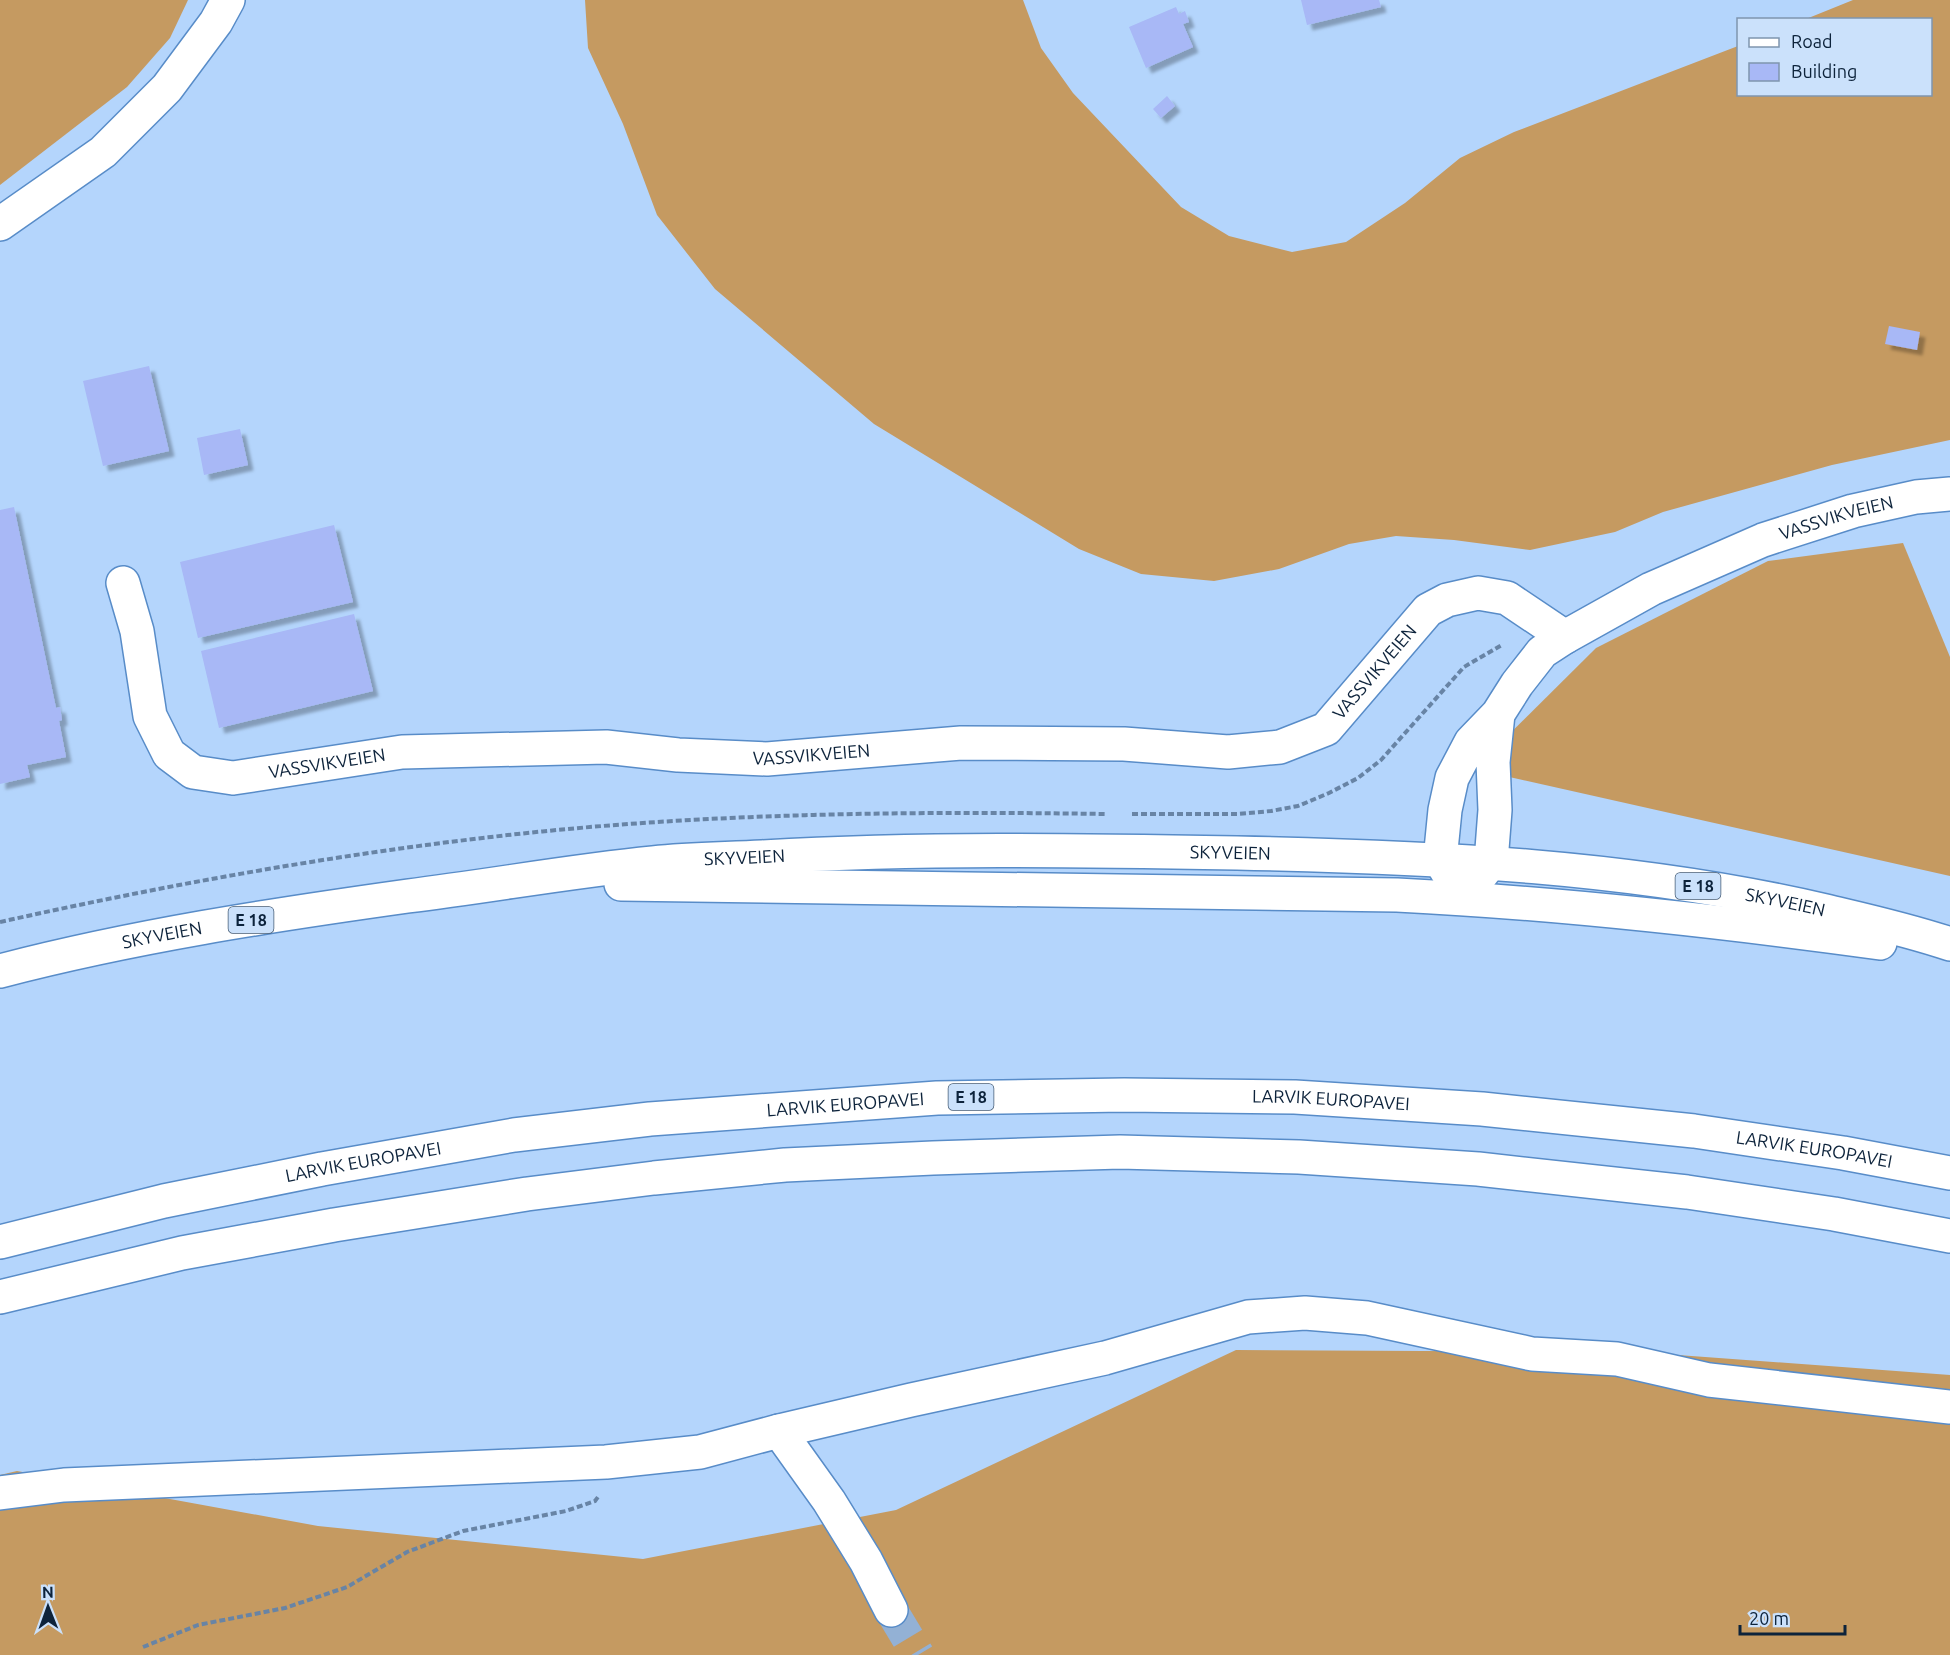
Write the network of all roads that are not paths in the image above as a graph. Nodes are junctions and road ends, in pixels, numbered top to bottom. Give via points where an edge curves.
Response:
1 (228, 0) edge
2 (0, 224) edge
3 (1950, 494) edge
4 (123, 583) dead end
5 (1565, 637) junction
6 (1498, 714) junction
7 (1440, 860) junction
8 (1491, 862) junction
9 (505, 884) junction
10 (1463, 898) junction
11 (1950, 944) edge
12 (1950, 954) edge
13 (0, 971) edge
14 (1950, 1173) edge
15 (1950, 1236) edge
16 (0, 1242) edge
17 (0, 1297) edge
18 (1950, 1407) edge
19 (779, 1431) junction
20 (0, 1493) edge
21 (891, 1610) tunnel mouth

1 - 2 main road via 168,88 103,152
3 - 5 main road, VASSVIKVEIEN via 1853,511 1763,540 1651,589
4 - 5 main road, VASSVIKVEIEN via 136,631 150,716 169,754 193,772 233,778 402,752 606,747 767,759 962,743 1124,744 1228,752 1280,747 1326,729 1428,610 1447,600 1478,593 1507,598
5 - 6 main road, VASSVIKVEIEN via 1542,652
6 - 7 main road, VASSVIKVEIEN via 1471,742 1452,778
6 - 8 main road, VASSVIKVEIEN
7 - 8 main road, SKYVEIEN / E 18
7 - 9 main road, SKYVEIEN / E 18 via 1064,850 828,853 656,862
7 - 10 main road
8 - 10 main road
8 - 11 main road, SKYVEIEN / E 18 via 1728,890 1912,931
9 - 10 main road, SKYVEIEN / E 18 via 584,882
9 - 13 main road, SKYVEIEN / E 18 via 301,911 152,937
10 - 12 main road, SKYVEIEN / E 18 via 1671,916
14 - 16 main road, LARVIK EUROPAVEI / E 18 via 1694,1131 1482,1108 1295,1097 937,1098 650,1119 514,1135 164,1201
15 - 17 main road via 1687,1192 1478,1169 1299,1157 1120,1152 957,1157 785,1165 527,1194 182,1253
18 - 19 main road via 1709,1380 1617,1359 1532,1354 1367,1318 1305,1313 1248,1317 1106,1358
19 - 20 main road via 699,1452 606,1462 64,1485
19 - 21 main road via 829,1501

